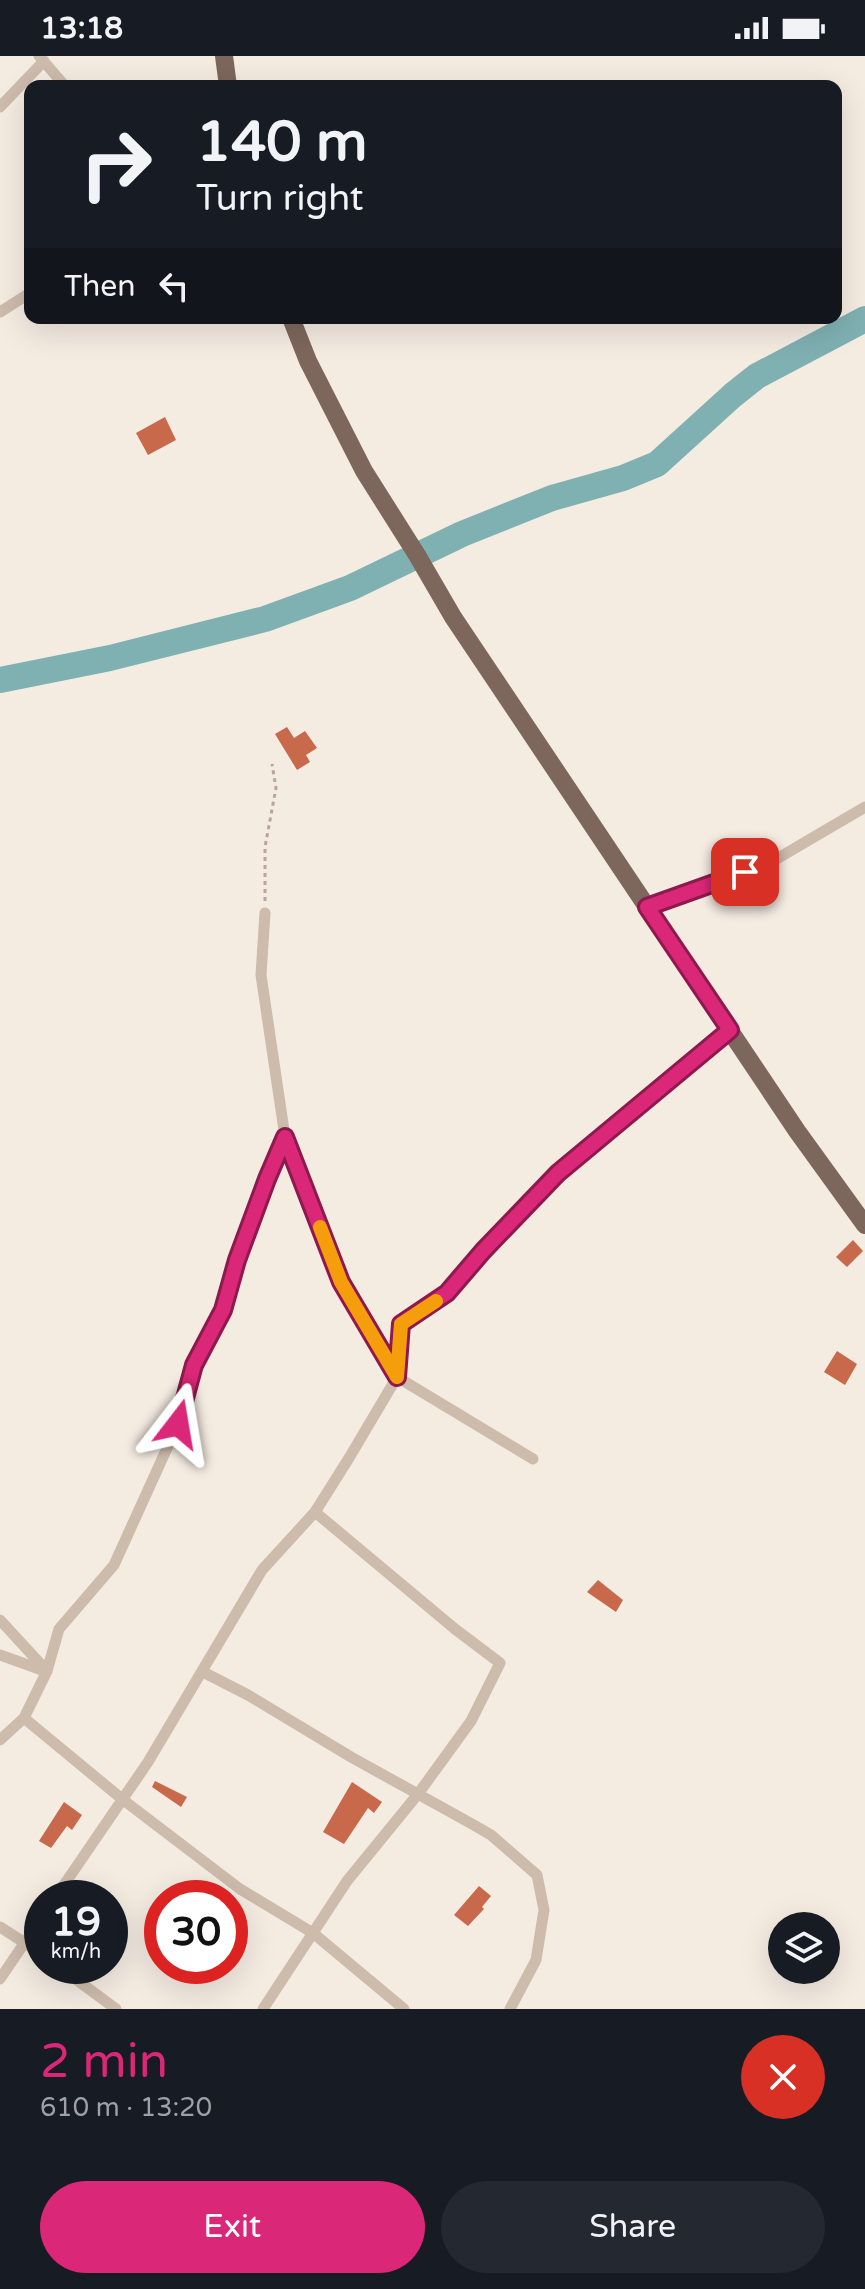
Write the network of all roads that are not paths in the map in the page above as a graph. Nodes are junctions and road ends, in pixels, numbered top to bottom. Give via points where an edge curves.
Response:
1 (224, 56) edge
2 (41, 58) edge
3 (60, 80) edge
4 (227, 80) edge
5 (0, 107) edge
6 (24, 297) edge
7 (0, 312) edge
8 (293, 324) edge
9 (865, 807) edge
10 (647, 907) junction
11 (265, 913) road end
12 (730, 1030) junction
13 (285, 1137) junction
14 (865, 1225) edge
15 (397, 1377) junction
16 (533, 1459) dead end
17 (315, 1512) junction
18 (0, 1620) edge
19 (0, 1655) edge
20 (47, 1671) junction
21 (203, 1672) junction
22 (24, 1718) junction
23 (0, 1740) edge
24 (418, 1794) junction
25 (122, 1799) junction
26 (67, 1880) edge
27 (0, 1927) edge
28 (313, 1933) junction
29 (24, 1941) edge
30 (24, 1943) edge
31 (0, 1979) edge
32 (82, 1984) edge
33 (116, 2009) edge
34 (263, 2009) edge
35 (404, 2009) edge
36 (510, 2009) edge

1 - 4 main road
2 - 3 street
2 - 5 street
6 - 7 street
8 - 10 main road via 364,471 505,698
9 - 10 street via 768,864
10 - 12 main road
11 - 13 street via 261,975
12 - 14 main road
12 - 15 street via 558,1173 447,1293 401,1324
13 - 15 street via 341,1282
13 - 20 street via 223,1310 194,1365 178,1424 114,1565 59,1629
15 - 16 street
15 - 17 street
17 - 21 street via 262,1570
17 - 24 street via 500,1663 471,1721
18 - 20 street
19 - 20 street
20 - 22 street
21 - 24 street
21 - 25 street
22 - 23 street
22 - 25 street
24 - 28 street via 347,1881
24 - 36 street via 491,1835 537,1875 544,1910 536,1960
25 - 26 street
25 - 28 street via 240,1889
27 - 29 street
28 - 34 street
28 - 35 street
30 - 31 street
32 - 33 street

